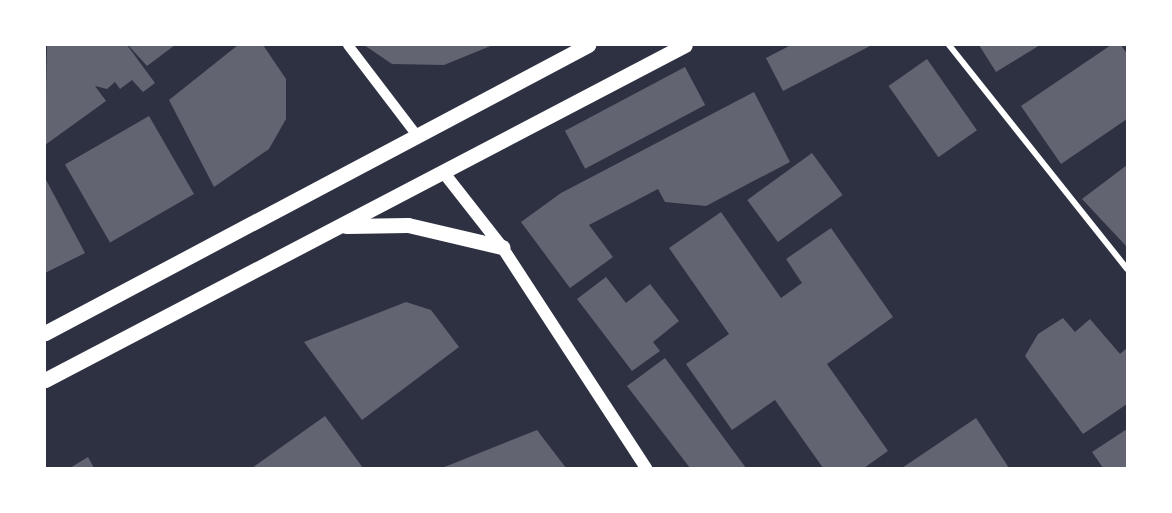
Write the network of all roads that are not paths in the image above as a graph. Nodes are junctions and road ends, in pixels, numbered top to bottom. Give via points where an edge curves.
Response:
1 (348, 45) edge
2 (588, 45) edge
3 (685, 45) edge
4 (949, 45) edge
5 (418, 137) junction
6 (444, 173) junction
7 (326, 231) junction
8 (502, 248) junction
9 (1127, 269) edge
10 (45, 333) edge
11 (45, 381) edge
12 (646, 468) edge

1 - 5 street
2 - 5 main road
3 - 6 main road
4 - 9 street
5 - 10 main road
6 - 7 main road
6 - 8 main road
7 - 8 main road via 361,223 408,225
7 - 11 main road
8 - 12 main road

